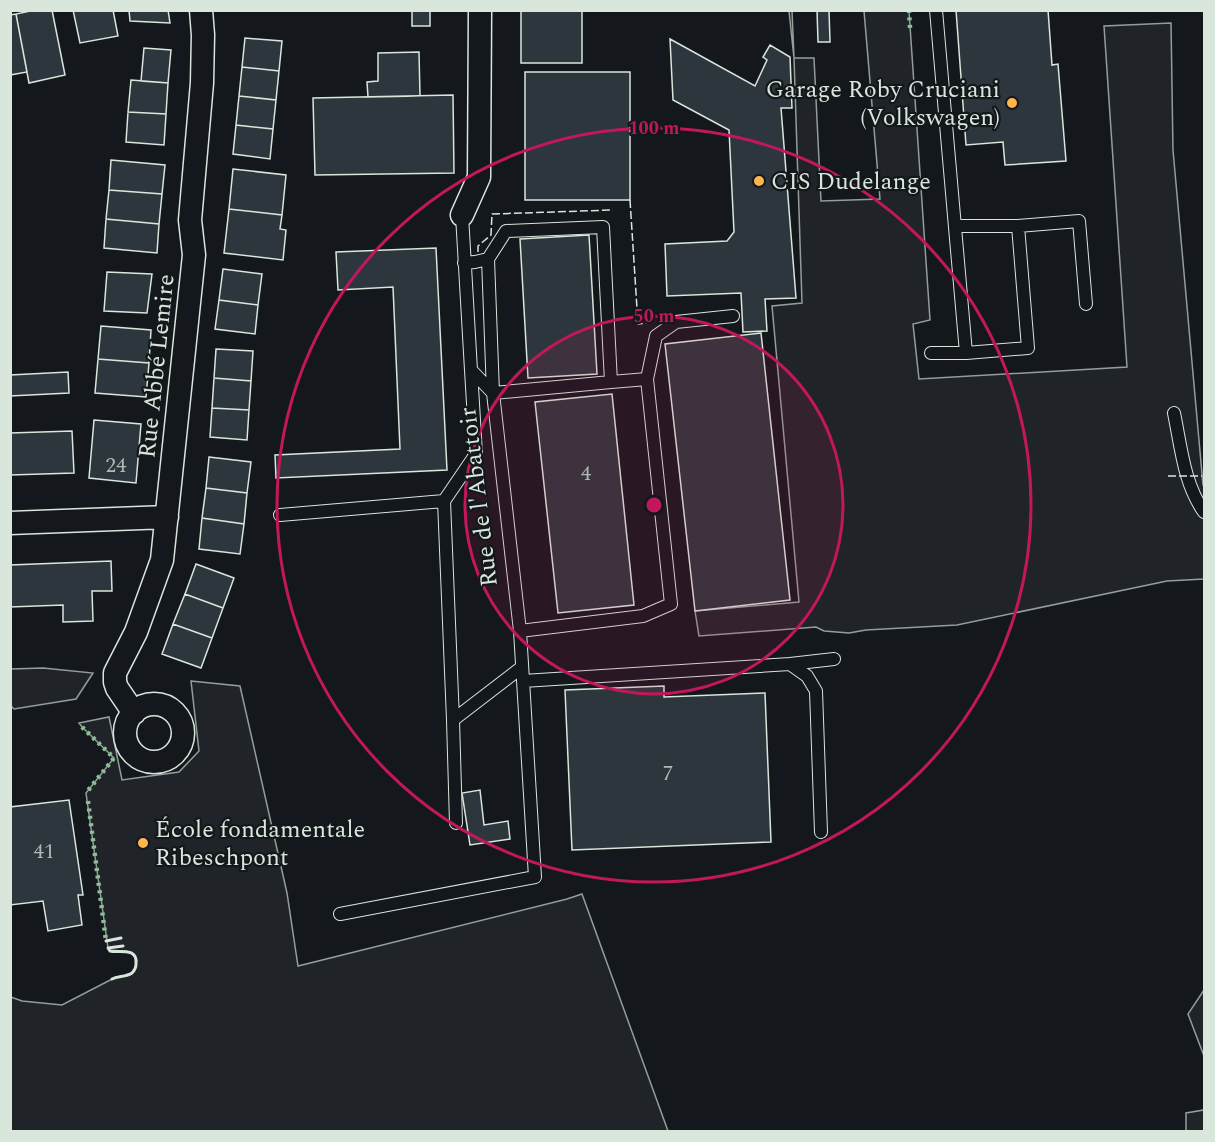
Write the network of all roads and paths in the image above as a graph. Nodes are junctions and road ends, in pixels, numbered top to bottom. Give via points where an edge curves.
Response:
1 (201, 10) edge
2 (480, 10) edge
3 (936, 10) edge
4 (462, 215) joint
5 (955, 226) junction
6 (1018, 226) junction
7 (488, 259) junction
8 (464, 263) junction
9 (1086, 304) dead end
10 (733, 316) dead end
11 (931, 353) dead end
12 (966, 353) junction
13 (471, 370) junction
14 (647, 379) junction
15 (611, 382) junction
16 (493, 393) junction
17 (1174, 413) dead end
18 (444, 501) junction
19 (1204, 512) edge
20 (280, 515) dead end
21 (167, 517) junction
22 (10, 523) edge
23 (520, 631) junction
24 (834, 659) dead end
25 (790, 664) junction
26 (522, 668) junction
27 (523, 681) junction
28 (134, 713) dead end
29 (453, 720) junction
30 (456, 823) dead end
31 (821, 832) dead end
32 (340, 914) dead end

1 - 21 street, Rue Abbé Lemire via 202,83 190,220 194,255
2 - 4 street via 479,177
3 - 5 lane
4 - 8 lane
5 - 6 lane
5 - 12 lane
6 - 9 lane via 1079,221
6 - 12 lane via 1028,348
7 - 8 lane
7 - 15 lane via 506,231 603,227
7 - 16 lane
8 - 13 lane
10 - 14 lane via 676,322 656,336
11 - 12 lane
13 - 16 lane, Rue de l'Abattoir
13 - 18 lane via 476,454
14 - 15 lane
14 - 23 lane via 671,604 643,616
15 - 16 lane
16 - 23 lane, Rue de l'Abattoir
17 - 19 lane via 1187,476
18 - 20 lane
18 - 29 lane
21 - 22 street
21 - 28 street, Rue Abbé Lemire via 162,560 136,632 116,673 117,688
23 - 26 lane, Rue de l'Abattoir
24 - 25 lane
25 - 27 lane
25 - 31 lane via 807,676 816,691
26 - 27 lane, Rue de l'Abattoir
26 - 29 lane
27 - 32 lane, Rue de l'Abattoir via 535,877
29 - 30 lane

